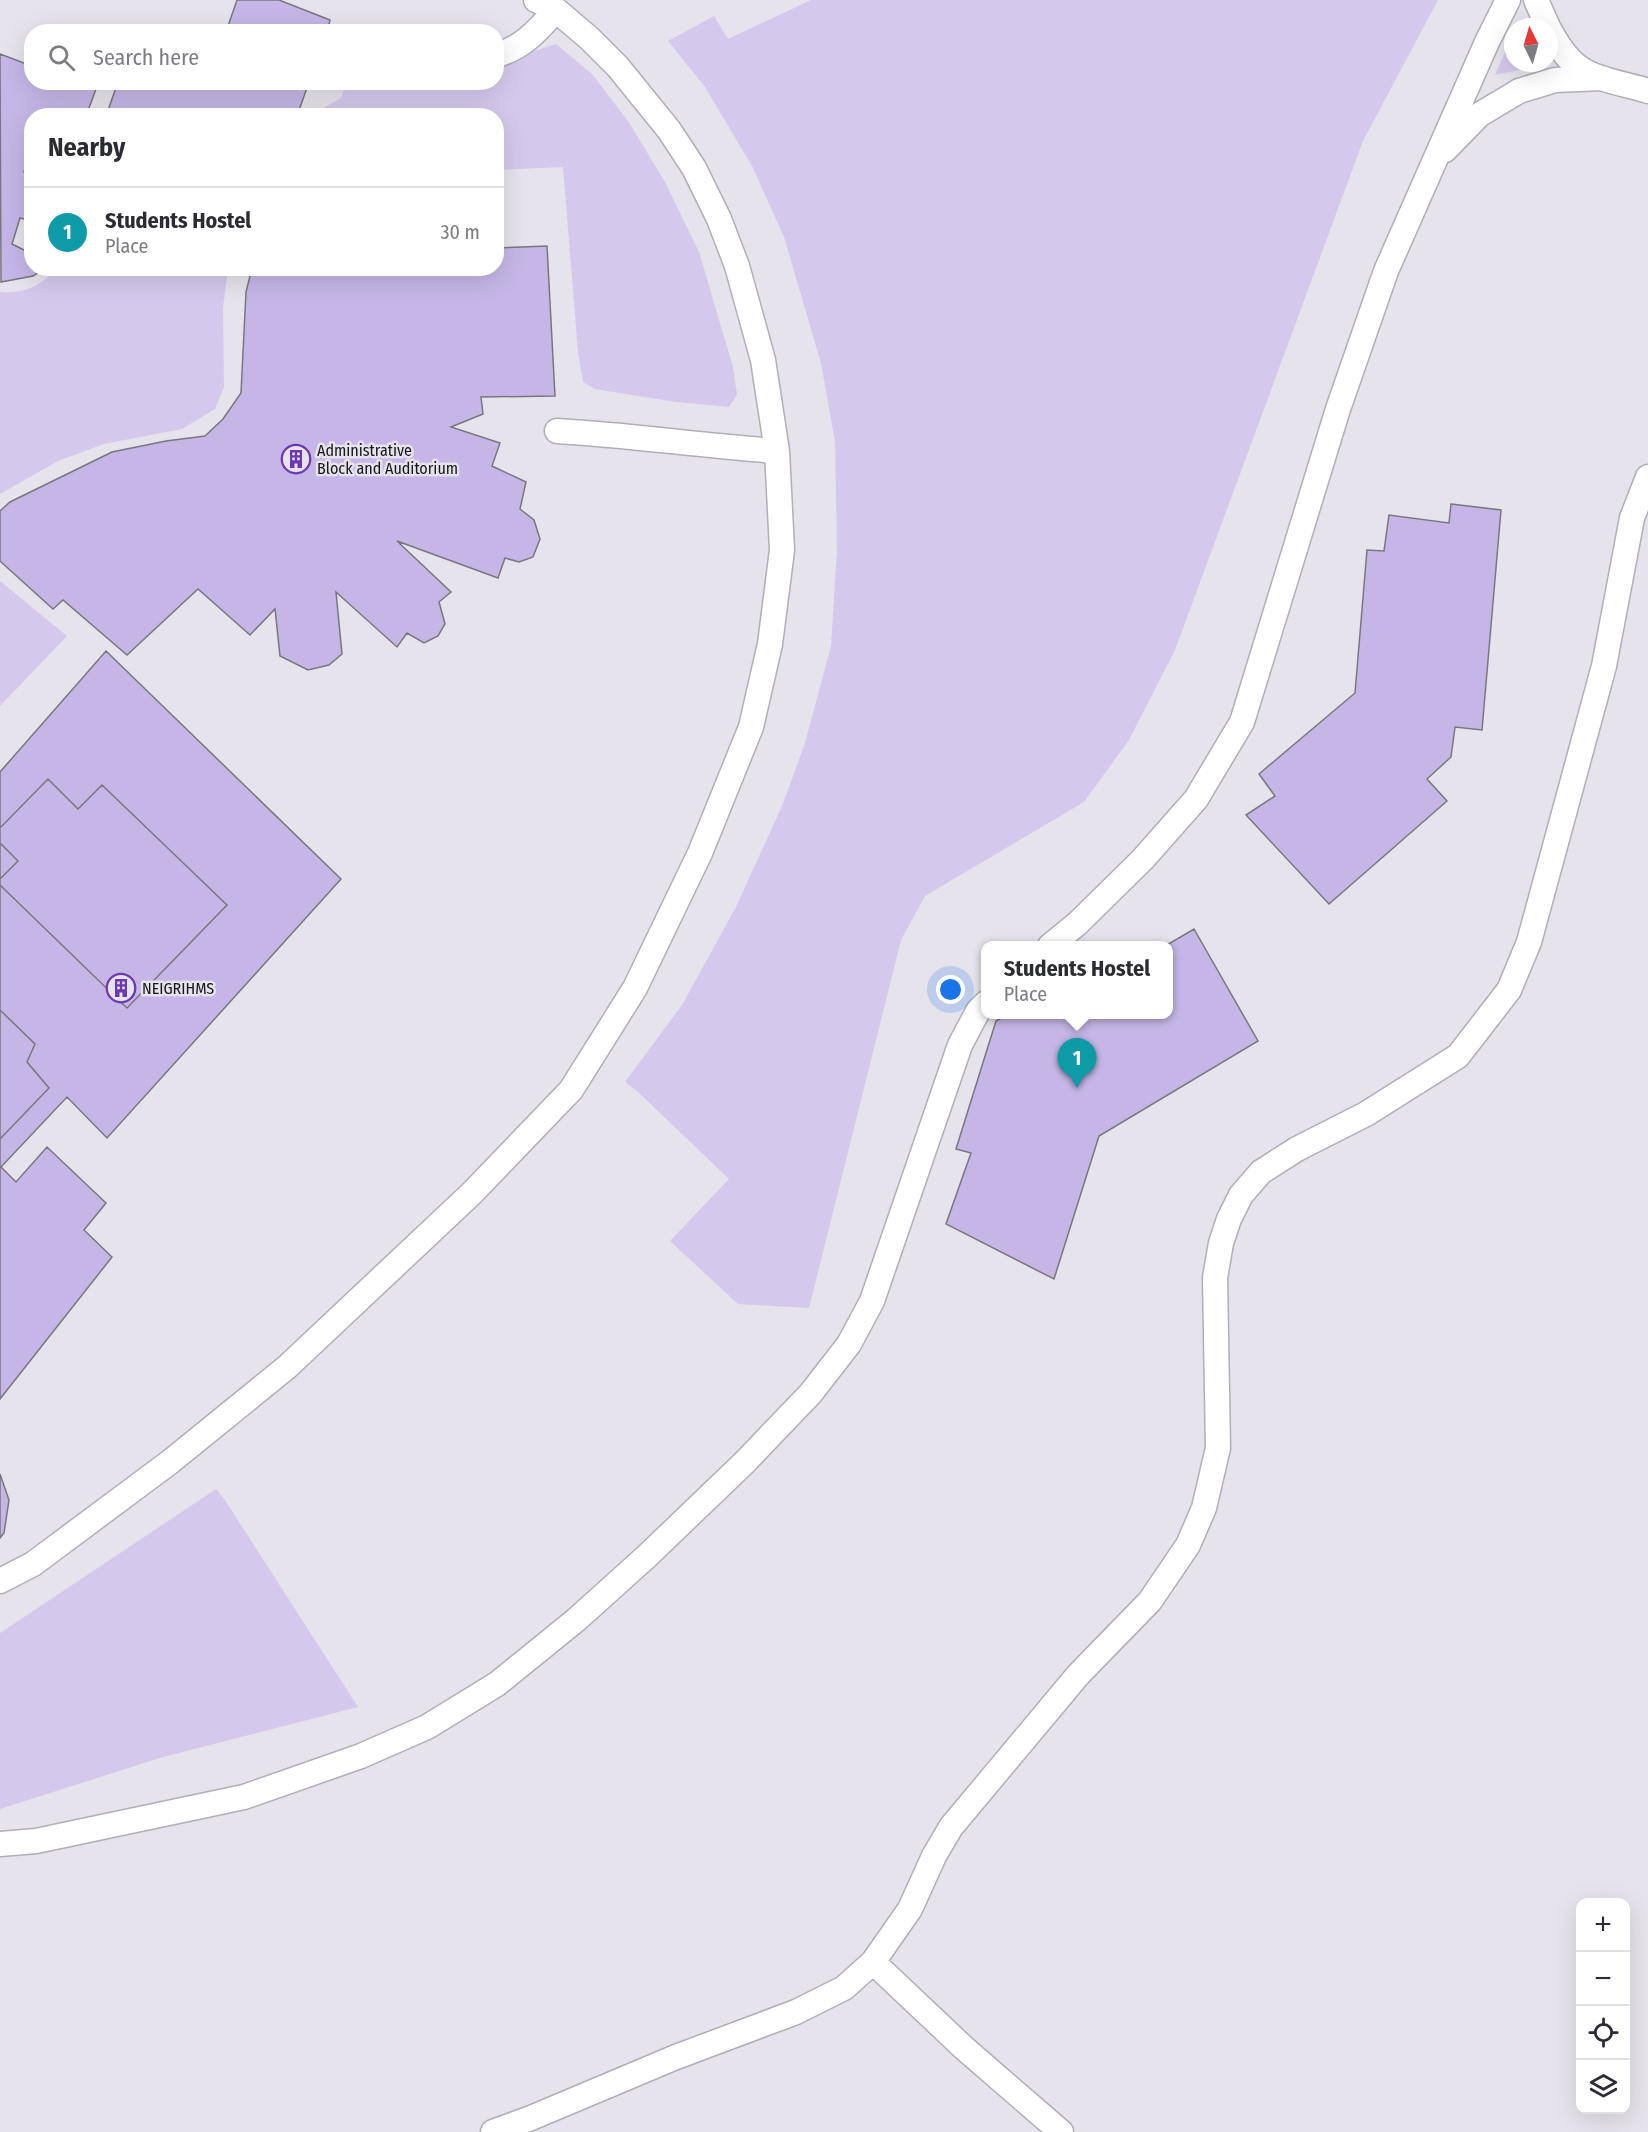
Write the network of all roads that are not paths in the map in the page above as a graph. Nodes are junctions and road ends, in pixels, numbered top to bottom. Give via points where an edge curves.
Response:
1 (1508, 0) edge
2 (1536, 0) edge
3 (546, 5) edge
4 (1544, 18) edge
5 (1558, 44) edge
6 (504, 53) edge
7 (1602, 78) junction
8 (1648, 91) edge
9 (1434, 161) junction
10 (557, 431) dead end
11 (777, 451) junction
12 (1648, 477) edge
13 (1055, 941) edge
14 (981, 1008) edge
15 (0, 1581) edge
16 (0, 1844) edge
17 (873, 1962) junction
18 (493, 2132) edge
19 (1061, 2132) edge

1 - 9 lane
2 - 4 lane
3 - 6 lane via 529,40
3 - 11 lane via 589,38 618,67 694,168 737,266 763,360
5 - 7 lane via 1578,67
7 - 8 lane
7 - 9 lane via 1555,81 1519,91 1479,115
9 - 13 lane via 1357,350 1242,722 1196,799 1143,859
10 - 11 lane
11 - 15 lane via 782,550 770,644 751,727 700,854 635,988 571,1090 472,1192 287,1367 170,1462 33,1564
12 - 17 lane via 1632,518 1604,666 1530,942 1509,990 1458,1056 1366,1114 1261,1172 1241,1196 1221,1243 1215,1278 1218,1448 1204,1508 1188,1545 1150,1601 1078,1675 951,1827 910,1909
14 - 16 lane via 960,1045 872,1301 849,1344 811,1393 745,1462 576,1620 497,1684 427,1727 361,1756 244,1797 36,1842
17 - 18 lane via 844,1988 796,2012 676,2056
17 - 19 lane

